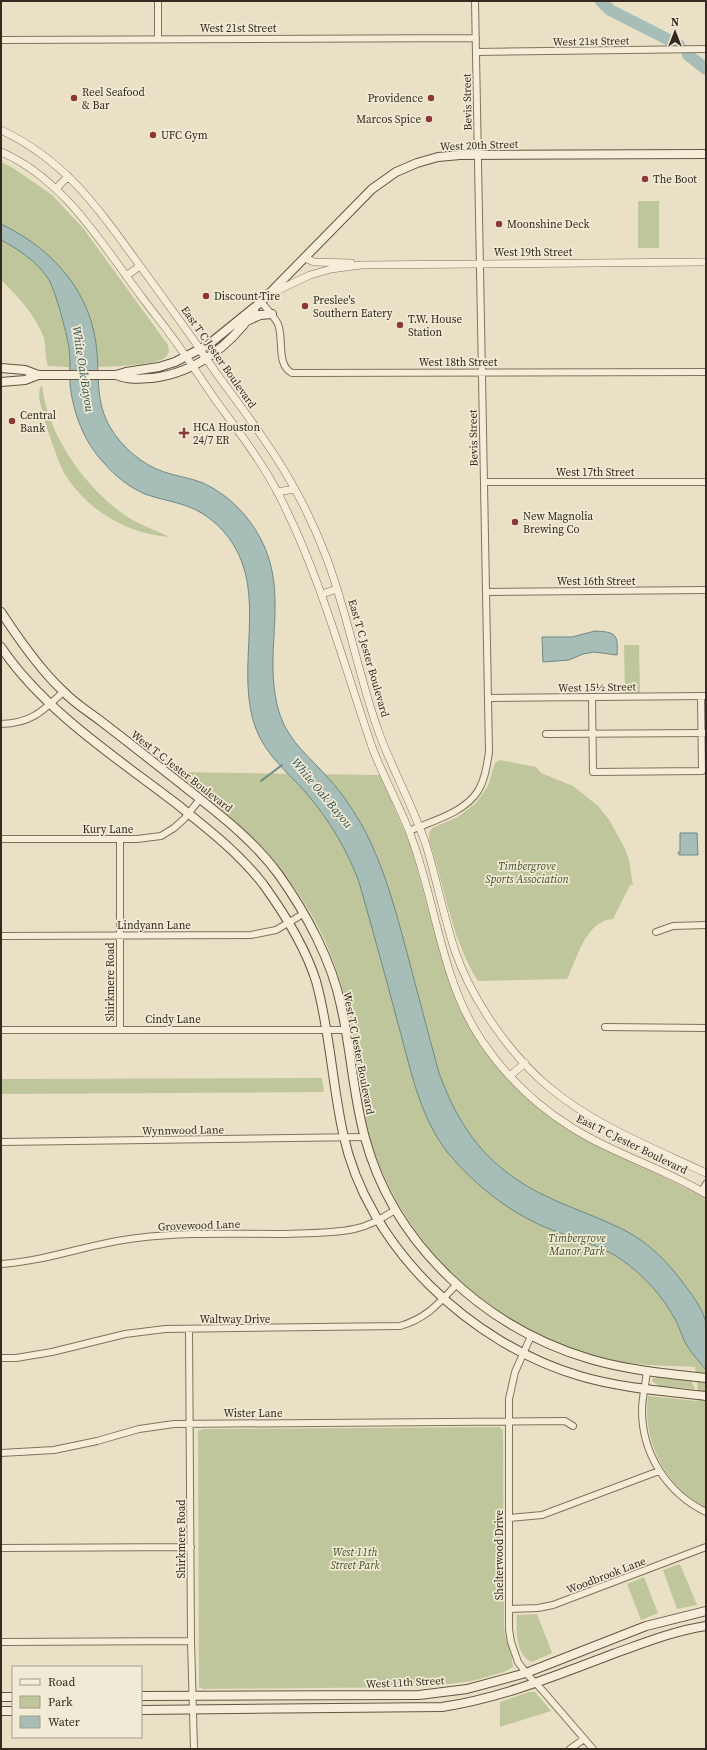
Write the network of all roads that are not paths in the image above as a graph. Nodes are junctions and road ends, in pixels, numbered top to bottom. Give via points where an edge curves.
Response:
1 (158, 1) edge
2 (475, 1) edge
3 (476, 38) junction
4 (158, 39) junction
5 (1, 40) edge
6 (706, 50) edge
7 (476, 52) junction
8 (1, 130) edge
9 (1, 152) edge
10 (478, 154) junction
11 (706, 154) edge
12 (68, 176) junction
13 (56, 189) junction
14 (305, 258) junction
15 (706, 262) edge
16 (480, 263) junction
17 (361, 265) junction
18 (140, 266) junction
19 (126, 276) junction
20 (268, 294) junction
21 (261, 302) junction
22 (272, 314) junction
23 (246, 322) junction
24 (200, 350) junction
25 (186, 357) junction
26 (206, 359) junction
27 (192, 367) junction
28 (1, 368) edge
29 (706, 372) edge
30 (482, 373) junction
31 (38, 375) junction
32 (114, 375) junction
33 (1, 382) edge
34 (484, 482) junction
35 (706, 482) edge
36 (295, 489) junction
37 (278, 492) junction
38 (337, 588) junction
39 (706, 590) edge
40 (486, 592) junction
41 (322, 594) junction
42 (1, 612) edge
43 (1, 647) edge
44 (63, 692) junction
45 (704, 696) edge
46 (592, 697) junction
47 (488, 698) junction
48 (51, 703) junction
49 (371, 708) junction
50 (360, 711) junction
51 (1, 724) edge
52 (704, 733) edge
53 (546, 734) dead end
54 (592, 734) junction
55 (200, 798) junction
56 (188, 813) junction
57 (419, 826) junction
58 (409, 831) junction
59 (1, 839) edge
60 (120, 839) junction
61 (303, 914) junction
62 (289, 923) junction
63 (706, 926) edge
64 (656, 932) dead end
65 (120, 935) junction
66 (1, 936) edge
67 (605, 1027) dead end
68 (706, 1028) edge
69 (120, 1029) junction
70 (1, 1030) edge
71 (327, 1030) junction
72 (346, 1030) junction
73 (525, 1063) junction
74 (510, 1076) junction
75 (364, 1137) junction
76 (344, 1138) junction
77 (1, 1142) edge
78 (706, 1173) edge
79 (706, 1184) edge
80 (704, 1193) edge
81 (395, 1210) junction
82 (379, 1220) junction
83 (1, 1264) edge
84 (457, 1284) junction
85 (444, 1298) junction
86 (189, 1329) junction
87 (531, 1336) junction
88 (523, 1354) junction
89 (1, 1358) edge
90 (647, 1370) junction
91 (706, 1378) edge
92 (645, 1388) junction
93 (706, 1396) edge
94 (508, 1421) junction
95 (191, 1424) junction
96 (573, 1426) dead end
97 (1, 1453) edge
98 (659, 1471) junction
99 (706, 1512) edge
100 (509, 1518) junction
101 (191, 1547) junction
102 (706, 1547) edge
103 (1, 1548) edge
104 (509, 1609) junction
105 (706, 1611) edge
106 (646, 1626) junction
107 (706, 1626) edge
108 (652, 1640) junction
109 (191, 1641) junction
110 (1, 1642) edge
111 (526, 1673) junction
112 (536, 1683) junction
113 (419, 1695) junction
114 (12, 1696) edge
115 (142, 1696) edge
116 (192, 1696) junction
117 (307, 1696) junction
118 (1, 1697) edge
119 (419, 1709) junction
120 (142, 1710) edge
121 (193, 1710) junction
122 (306, 1710) junction
123 (1, 1711) edge
124 (12, 1711) edge
125 (584, 1739) junction
126 (194, 1749) edge
127 (570, 1749) edge
128 (593, 1749) edge

1 - 4 street
2 - 3 street, Bevis Street
3 - 4 street, West 21st Street
3 - 7 street, Bevis Street
4 - 5 street, West 21st Street
6 - 7 street, West 21st Street
7 - 10 street, Bevis Street
8 - 12 street, East T C Jester Boulevard via 40,152
9 - 13 street, East T C Jester Boulevard via 15,158
10 - 11 main road, West 20th Street
10 - 14 main road, West 20th Street via 431,159 396,172 372,189
10 - 16 street, Bevis Street
12 - 13 street
12 - 18 street, East T C Jester Boulevard via 95,204
13 - 19 street, East T C Jester Boulevard via 93,229
14 - 17 street, West 19th Street via 314,262
14 - 20 main road, West 20th Street
15 - 16 street, West 19th Street
16 - 17 street, West 19th Street
16 - 30 street, Bevis Street
17 - 20 street, West 19th Street via 310,275
18 - 19 street
18 - 24 street, East T C Jester Boulevard
19 - 25 street, East T C Jester Boulevard
20 - 21 main road, West 20th Street
21 - 22 street, West 18th Street
21 - 23 main road, West 20th Street
21 - 24 main road, West 20th Street
22 - 23 main road via 256,316
22 - 30 street, West 18th Street via 280,330 284,365 292,373
23 - 26 main road, West 20th Street via 228,342
24 - 25 main road, West 20th Street
24 - 26 street, East T C Jester Boulevard
25 - 27 street, East T C Jester Boulevard
25 - 32 main road, West 20th Street via 159,367
26 - 27 main road, West 20th Street
26 - 36 street, East T C Jester Boulevard via 262,436
27 - 32 main road, West 20th Street via 156,377 126,379
27 - 37 street, East T C Jester Boulevard via 256,456
28 - 31 main road via 25,370
29 - 30 street, West 18th Street
30 - 34 street, Bevis Street
31 - 32 main road
31 - 33 main road via 25,380
34 - 35 street, West 17th Street
34 - 40 street, Bevis Street
36 - 37 street
36 - 38 street, East T C Jester Boulevard via 318,536
37 - 41 street, East T C Jester Boulevard via 303,544
38 - 41 street
38 - 49 street, East T C Jester Boulevard
39 - 40 street, West 16th Street
40 - 47 street, Bevis Street
41 - 50 street, East T C Jester Boulevard
42 - 44 main road, West T C Jester Boulevard
43 - 48 main road via 25,677
44 - 48 street
44 - 55 main road, West T C Jester Boulevard
45 - 46 street, West 15½ Street
45 - 52 street
46 - 47 street, West 15½ Street
46 - 54 street
47 - 57 street, Bevis Street via 489,752 479,790 464,806
48 - 51 street via 46,709 24,721
48 - 56 main road via 82,731
49 - 50 street
49 - 57 street, East T C Jester Boulevard via 378,732
50 - 58 street, East T C Jester Boulevard
52 - 54 street
52 - 54 street via 702,771 593,772
53 - 54 street
55 - 56 street, Kury Lane
55 - 61 main road, West T C Jester Boulevard via 238,829 264,856
56 - 60 street, Kury Lane via 174,828 161,836
56 - 62 main road via 247,865
57 - 58 street, Bevis Street
57 - 73 street, East T C Jester Boulevard via 462,969 478,1001
58 - 74 street, East T C Jester Boulevard via 455,984 482,1040
59 - 60 street, Kury Lane
60 - 65 street, Shirkmere Road
61 - 62 street, Lindyann Lane
61 - 72 main road, West T C Jester Boulevard via 319,942 331,974 341,1002
62 - 65 street, Lindyann Lane via 276,930 251,935
62 - 71 main road via 315,978
63 - 64 street via 673,926
65 - 66 street, Lindyann Lane
65 - 69 street, Shirkmere Road
67 - 68 street
69 - 70 street, Cindy Lane
69 - 71 street, Cindy Lane
71 - 72 street, Cindy Lane
71 - 76 main road
72 - 75 main road, West T C Jester Boulevard
73 - 74 street
73 - 78 street, East T C Jester Boulevard via 548,1087 594,1119
74 - 80 street, East T C Jester Boulevard via 533,1099 571,1127
75 - 76 street, Wynnwood Lane
75 - 81 main road, West T C Jester Boulevard via 374,1167
76 - 77 street, Wynnwood Lane
76 - 82 main road via 350,1160
79 - 80 street
81 - 82 street, Grovewood Lane
81 - 84 main road, West T C Jester Boulevard via 432,1260
82 - 83 street, Grovewood Lane via 355,1229 322,1233 176,1234 136,1238 24,1263
82 - 85 main road via 401,1253
84 - 85 street, Waltway Drive
84 - 87 main road, West T C Jester Boulevard via 500,1318
85 - 86 street, Waltway Drive via 427,1315 400,1326
85 - 88 main road via 486,1331
86 - 89 street, Waltway Drive via 125,1334 52,1352
86 - 95 street, Shirkmere Road
87 - 88 street, Shelterwood Drive
87 - 90 main road, West T C Jester Boulevard via 590,1359
88 - 92 main road via 580,1376
88 - 94 street, Shelterwood Drive via 512,1384
90 - 91 main road, West T C Jester Boulevard
90 - 92 street
92 - 93 main road
92 - 98 street via 642,1409 645,1436
94 - 95 street, Wister Lane
94 - 96 street, Wister Lane via 565,1421
94 - 100 street, Shelterwood Drive
95 - 97 street, Wister Lane via 139,1429 54,1450
95 - 101 street, Shirkmere Road
98 - 99 street via 685,1500
98 - 100 street via 542,1515
100 - 104 street, Shelterwood Drive
101 - 103 street
101 - 109 street, Shirkmere Road
102 - 104 street, Woodbrook Lane via 563,1602 538,1608
104 - 111 street, Shelterwood Drive via 511,1642 518,1662
105 - 106 main road, West 11th Street
106 - 108 main road
106 - 111 main road, West 11th Street
107 - 108 main road
108 - 112 main road
109 - 110 street
109 - 116 street, Shirkmere Road
111 - 112 street, Shelterwood Drive
111 - 113 main road, West 11th Street via 467,1689
112 - 119 main road via 467,1704
112 - 125 street, Shelterwood Drive
113 - 117 main road, West 11th Street
113 - 119 main road
114 - 118 main road
115 - 116 main road, West 11th Street
116 - 117 main road, West 11th Street
116 - 121 street, Shirkmere Road
117 - 122 main road
119 - 122 main road
120 - 121 main road
121 - 122 main road
121 - 126 street, Shirkmere Road
123 - 124 main road
125 - 127 street
125 - 128 street, Shelterwood Drive

